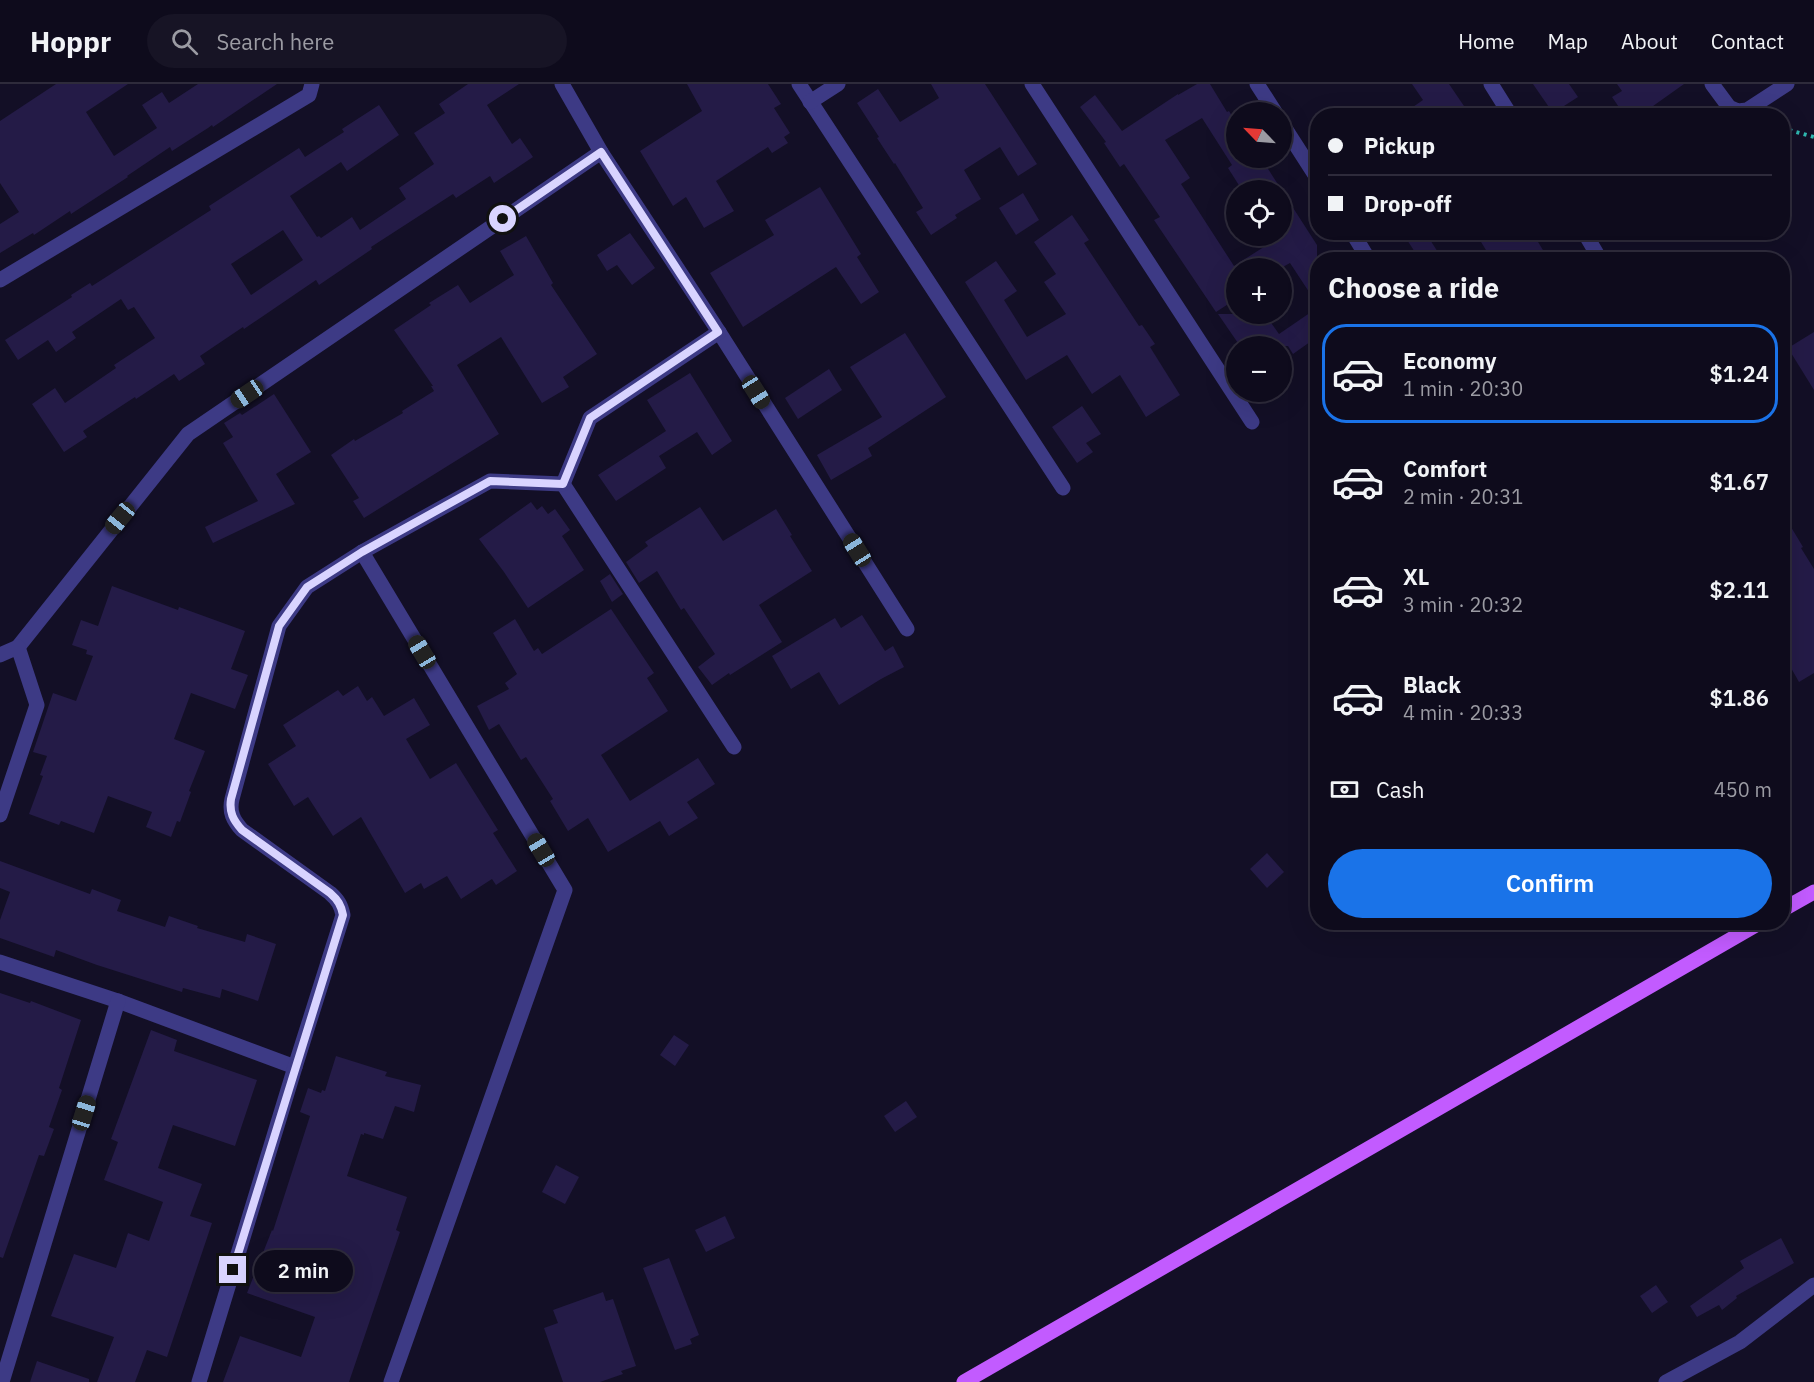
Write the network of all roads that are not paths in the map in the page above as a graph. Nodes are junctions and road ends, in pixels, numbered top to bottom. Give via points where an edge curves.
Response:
1 (312, 84) edge
2 (562, 84) edge
3 (799, 84) edge
4 (838, 84) edge
5 (1032, 84) edge
6 (1257, 84) edge
7 (1491, 84) edge
8 (1712, 84) edge
9 (1787, 84) edge
10 (810, 102) junction
11 (1269, 102) edge
12 (1505, 108) edge
13 (1731, 108) edge
14 (1750, 108) edge
15 (1292, 139) edge
16 (601, 152) junction
17 (1310, 167) edge
18 (0, 280) edge
19 (718, 332) junction
20 (1252, 422) dead end
21 (563, 484) junction
22 (1063, 488) dead end
23 (362, 552) junction
24 (908, 629) dead end
25 (18, 647) junction
26 (0, 655) edge
27 (734, 747) dead end
28 (0, 814) edge
29 (1814, 892) edge
30 (1790, 906) edge
31 (1747, 930) edge
32 (0, 963) edge
33 (118, 1000) junction
34 (295, 1067) junction
35 (1814, 1285) edge
36 (2, 1382) edge
37 (200, 1382) edge
38 (391, 1382) edge
39 (964, 1382) edge
40 (1666, 1382) edge

1 - 18 street via 309,95
2 - 16 street
3 - 10 street
4 - 10 street
5 - 20 street
6 - 11 street
7 - 12 street
8 - 13 street
9 - 14 street
10 - 22 street
15 - 17 street
16 - 19 street
16 - 25 street via 188,434
19 - 21 street via 590,418
19 - 24 street
21 - 23 street via 490,481
21 - 27 street
23 - 34 street via 307,587 279,626 230,808 242,830 330,893 341,907 341,924
23 - 38 street via 565,890
25 - 26 street
25 - 28 street via 37,705
29 - 30 main road
31 - 39 main road
32 - 33 street
33 - 34 street
33 - 36 street
34 - 37 street
35 - 40 street via 1740,1342

